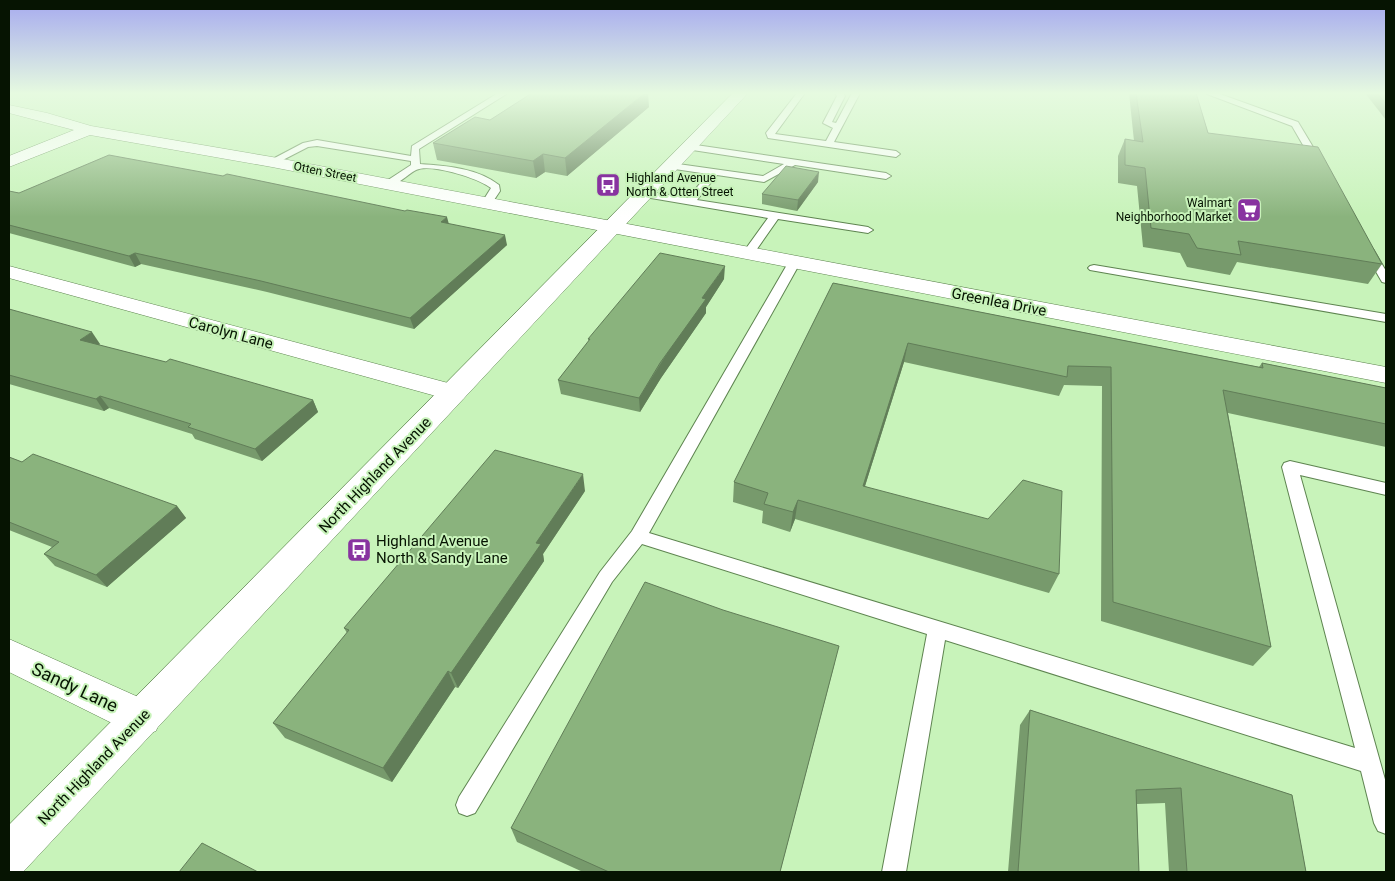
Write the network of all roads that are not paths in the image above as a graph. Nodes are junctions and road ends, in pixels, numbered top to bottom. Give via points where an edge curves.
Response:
1 (79, 134) edge
2 (113, 134) edge
3 (437, 134) edge
4 (701, 134) edge
5 (770, 134) edge
6 (834, 134) edge
7 (1301, 134) edge
8 (829, 144) junction
9 (689, 146) junction
10 (896, 154) dead end
11 (9, 162) edge
12 (272, 162) junction
13 (416, 162) junction
14 (794, 162) junction
15 (671, 166) junction
16 (714, 172) junction
17 (1324, 173) edge
18 (886, 176) dead end
19 (388, 184) junction
20 (645, 194) junction
21 (690, 202) junction
22 (486, 204) junction
23 (775, 216) junction
24 (613, 228) junction
25 (868, 230) dead end
26 (1362, 239) edge
27 (748, 254) junction
28 (794, 263) junction
29 (1094, 268) dead end
30 (9, 272) edge
31 (1386, 280) edge
32 (1386, 318) edge
33 (1386, 375) edge
34 (454, 393) junction
35 (1386, 489) edge
36 (638, 536) junction
37 (937, 630) junction
38 (9, 656) edge
39 (142, 718) junction
40 (1370, 763) junction
41 (467, 805) dead end
42 (1386, 823) edge
43 (9, 856) edge
44 (894, 872) edge

1 - 11 street
2 - 12 street, Otten Street
3 - 13 lane via 415,148
4 - 9 street, North Highland Avenue
5 - 8 lane
6 - 8 lane
7 - 17 lane
8 - 10 lane
9 - 14 lane
9 - 15 street, North Highland Avenue
12 - 13 lane via 306,145 321,143
12 - 19 street, Otten Street
13 - 19 lane
13 - 22 lane via 479,176 491,182 496,187
14 - 16 lane via 764,180
14 - 18 lane
15 - 16 lane
15 - 20 street, North Highland Avenue
16 - 21 lane
19 - 22 street, Otten Street
20 - 21 lane
20 - 24 street, North Highland Avenue
21 - 23 lane
22 - 24 street, Otten Street
23 - 25 lane
23 - 27 lane
24 - 27 street, Greenlea Drive
24 - 34 street, North Highland Avenue
26 - 31 lane
27 - 28 street, Greenlea Drive
28 - 33 street, Greenlea Drive
28 - 36 lane
29 - 32 lane
30 - 34 street, Carolyn Lane
34 - 39 street, North Highland Avenue
35 - 40 lane via 1290,467
36 - 37 lane
36 - 41 lane via 606,577
37 - 40 lane
37 - 44 lane
38 - 39 street, Sandy Lane
39 - 43 street, North Highland Avenue
40 - 42 lane

